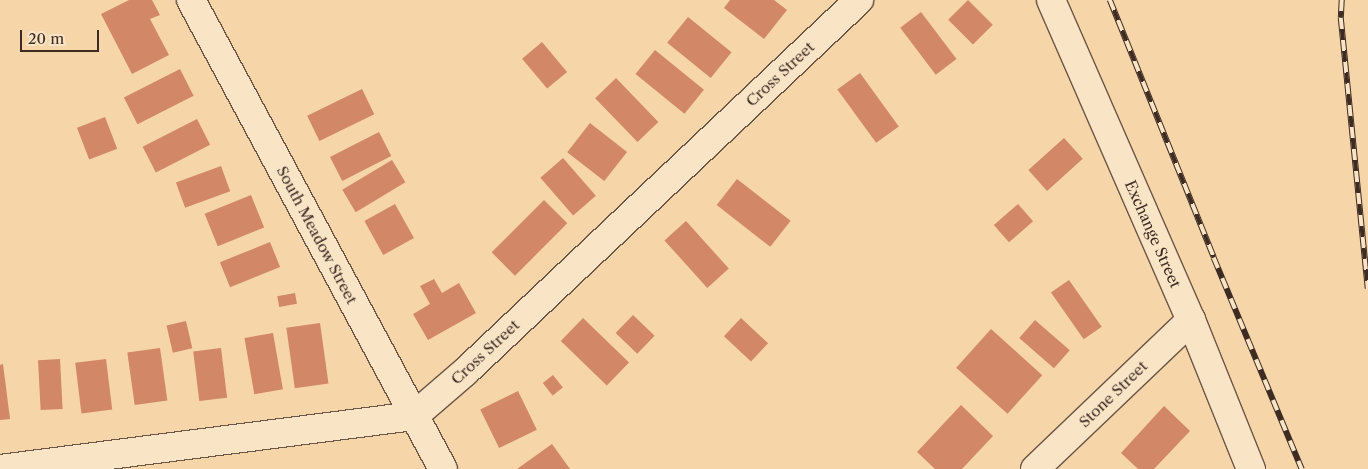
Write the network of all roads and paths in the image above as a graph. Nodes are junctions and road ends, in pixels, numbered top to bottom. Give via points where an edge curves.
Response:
1 (191, 0) edge
2 (859, 0) edge
3 (1051, 0) edge
4 (1191, 320) junction
5 (414, 416) junction
6 (0, 469) edge
7 (443, 469) edge
8 (1035, 469) edge
9 (1251, 469) edge

1 - 5 street, South Meadow Street
2 - 5 street, Cross Street via 465,372
3 - 4 street, Exchange Street
4 - 8 street, Stone Street
4 - 9 street, Exchange Street
5 - 6 street
5 - 7 street, South Meadow Street

